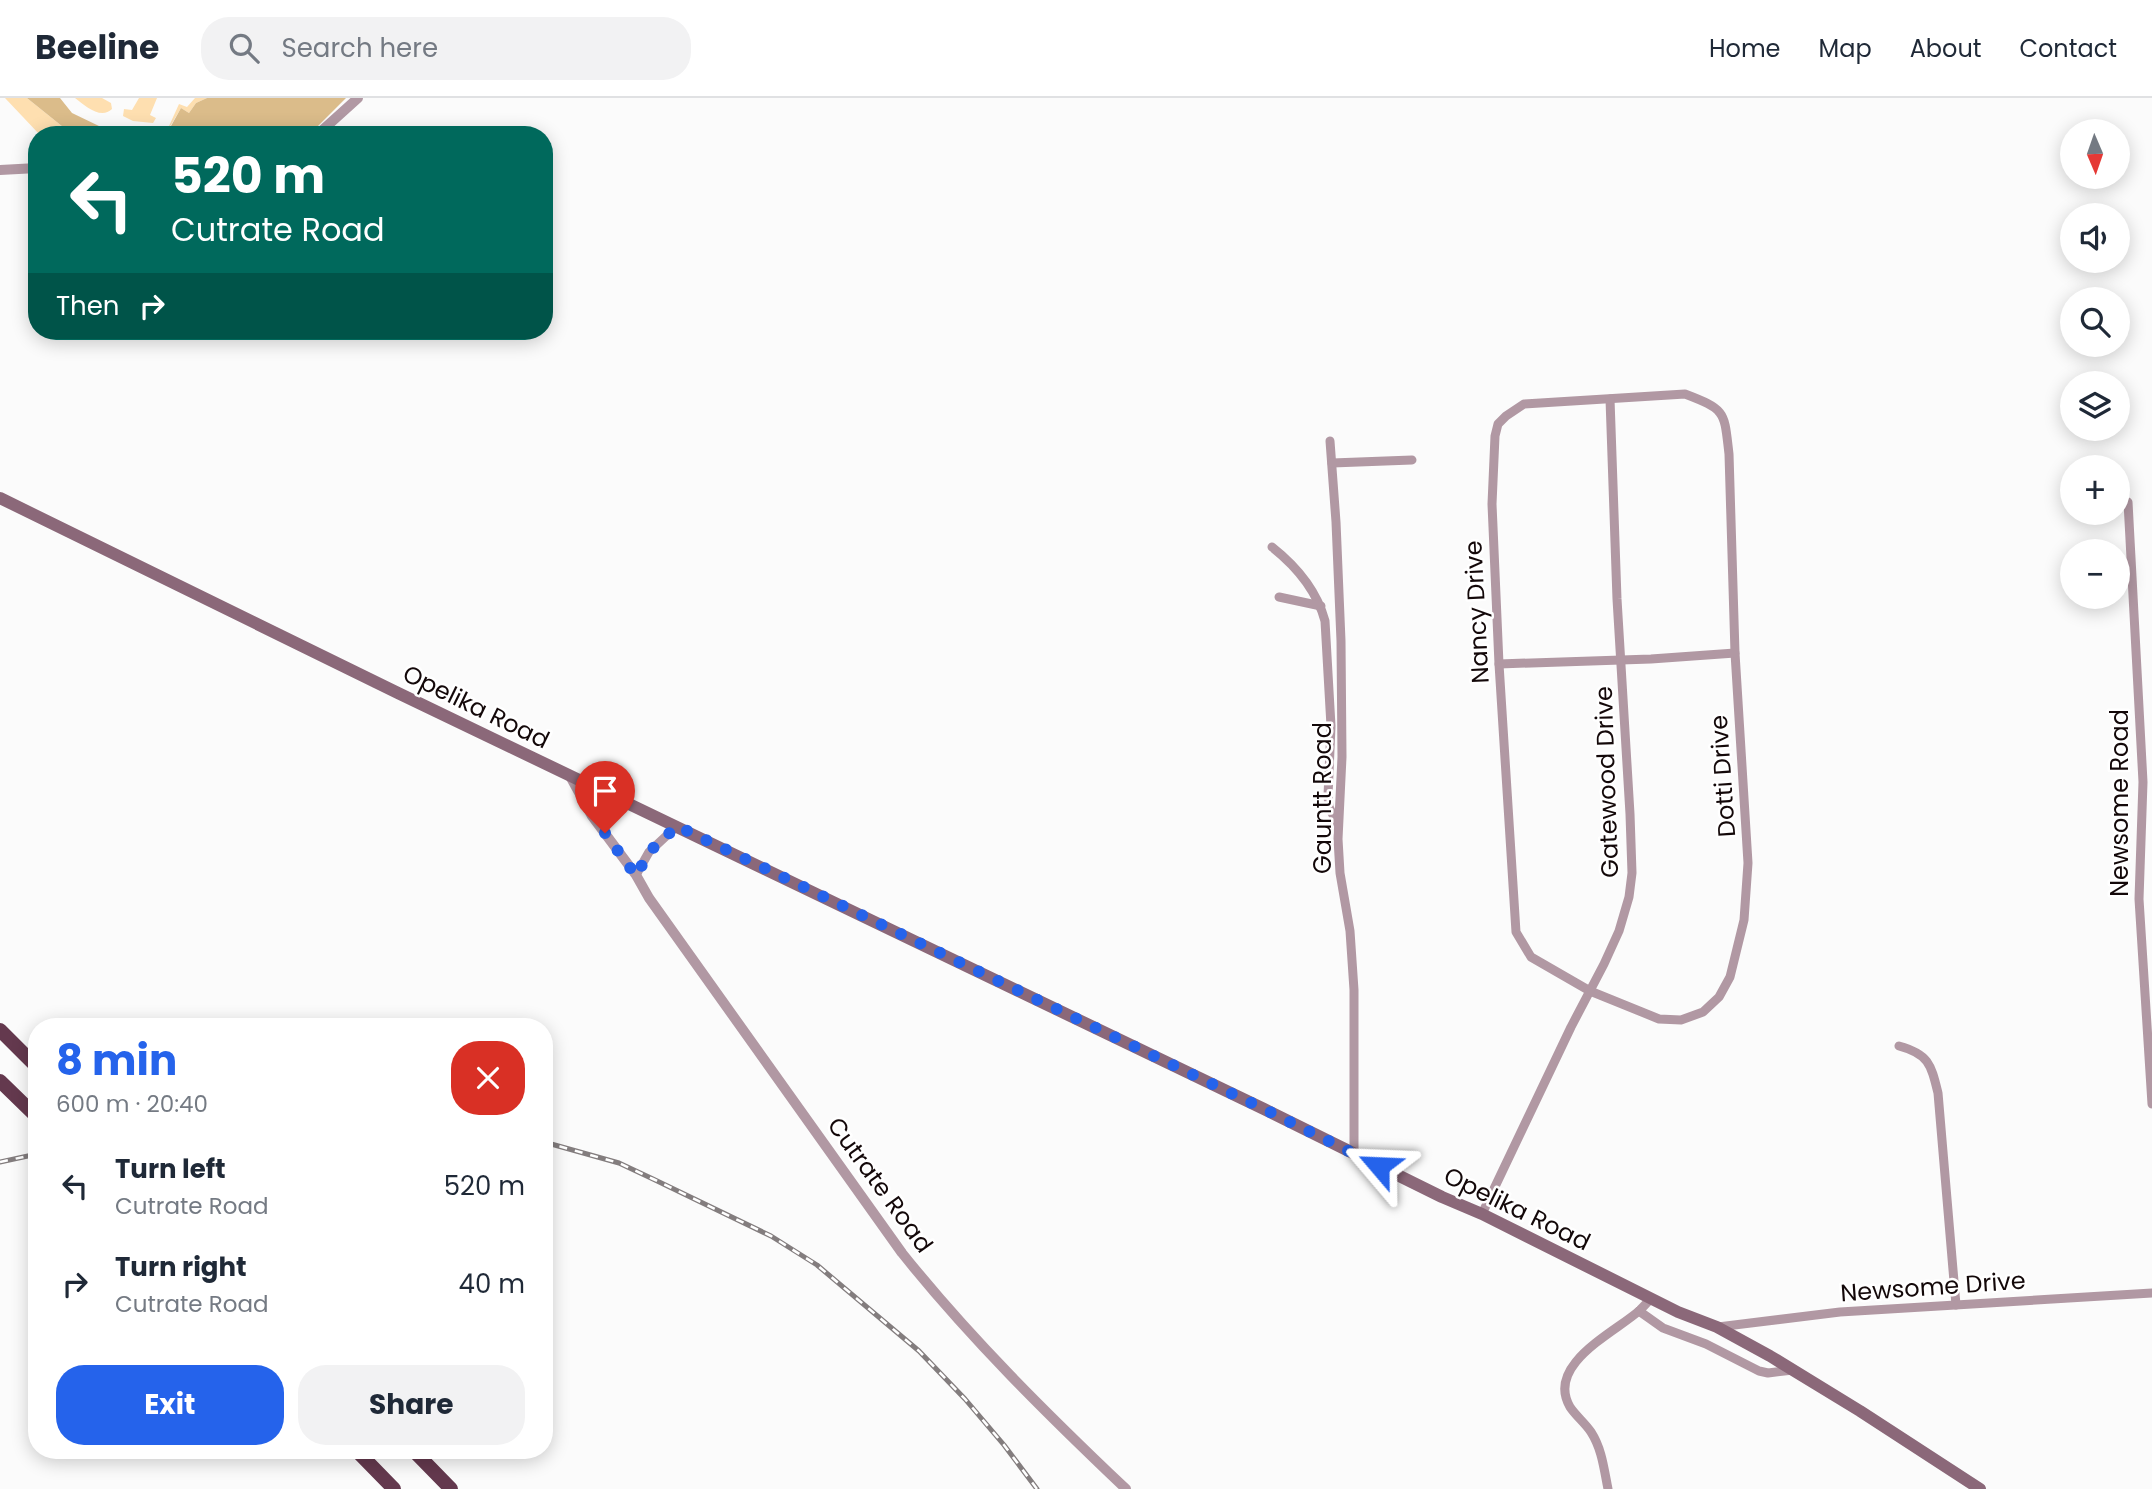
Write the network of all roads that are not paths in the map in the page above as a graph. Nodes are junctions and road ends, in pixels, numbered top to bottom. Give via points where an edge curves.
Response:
1 (358, 98) edge
2 (327, 126) edge
3 (28, 169) edge
4 (0, 170) edge
5 (1610, 399) junction
6 (1717, 409) joint
7 (1330, 441) dead end
8 (1412, 460) dead end
9 (1332, 463) junction
10 (0, 498) edge
11 (2129, 525) edge
12 (1272, 547) dead end
13 (1279, 597) dead end
14 (1321, 606) junction
15 (1735, 653) junction
16 (1621, 660) junction
17 (1499, 664) junction
18 (570, 776) junction
19 (1338, 825) junction
20 (677, 826) junction
21 (636, 876) junction
22 (1590, 991) junction
23 (0, 1030) edge
24 (1899, 1046) dead end
25 (28, 1058) edge
26 (0, 1081) edge
27 (2152, 1104) edge
28 (28, 1108) edge
29 (1354, 1154) junction
30 (1482, 1214) junction
31 (2152, 1293) edge
32 (1651, 1298) junction
33 (1956, 1305) junction
34 (1639, 1311) junction
35 (1717, 1327) junction
36 (1793, 1370) junction
37 (365, 1459) edge
38 (422, 1459) edge
39 (1962, 1483) edge
40 (394, 1489) edge
41 (451, 1489) edge
42 (1126, 1489) edge
43 (1608, 1489) edge
44 (1980, 1489) edge

1 - 2 street
3 - 4 street
5 - 6 street, Nancy Drive via 1685,394
5 - 16 street, Gatewood Drive
5 - 17 street, Nancy Drive via 1524,404 1498,424 1492,504
6 - 15 street, Dotti Drive via 1725,419 1729,454
7 - 9 street, Gauntt Road
8 - 9 street
9 - 19 street, Gauntt Road via 1342,706
10 - 18 main road, Opelika Road
11 - 27 street, Newsome Road via 2143,782 2139,899
12 - 14 street via 1297,570
13 - 14 street
14 - 19 street via 1329,668 1329,807
15 - 16 street
15 - 22 street, Dotti Drive via 1748,863 1744,920 1730,977 1719,997 1703,1012 1681,1020 1659,1019
16 - 17 street
16 - 22 street, Gatewood Drive via 1632,873 1619,931
17 - 22 street, Nancy Drive via 1516,932 1531,957
18 - 20 main road, Opelika Road
18 - 21 street, Cutrate Road
19 - 29 street, Gauntt Road via 1354,990
20 - 21 street via 649,852
20 - 29 main road, Opelika Road
21 - 42 street, Cutrate Road via 909,1262 978,1342
22 - 30 street, Gatewood Drive
23 - 25 highway
24 - 33 street via 1919,1053 1933,1070
26 - 28 highway
29 - 30 main road, Opelika Road
30 - 32 main road, Opelika Road
31 - 33 street, Newsome Drive
32 - 34 street
32 - 35 main road, Opelika Road
33 - 35 street, Newsome Drive via 1840,1312
34 - 36 street via 1663,1328 1759,1371
34 - 43 street via 1576,1362 1565,1381 1568,1403 1601,1451
35 - 36 main road, Opelika Road
36 - 39 main road, Opelika Road
37 - 40 highway
38 - 41 highway
39 - 44 main road, Opelika Road

